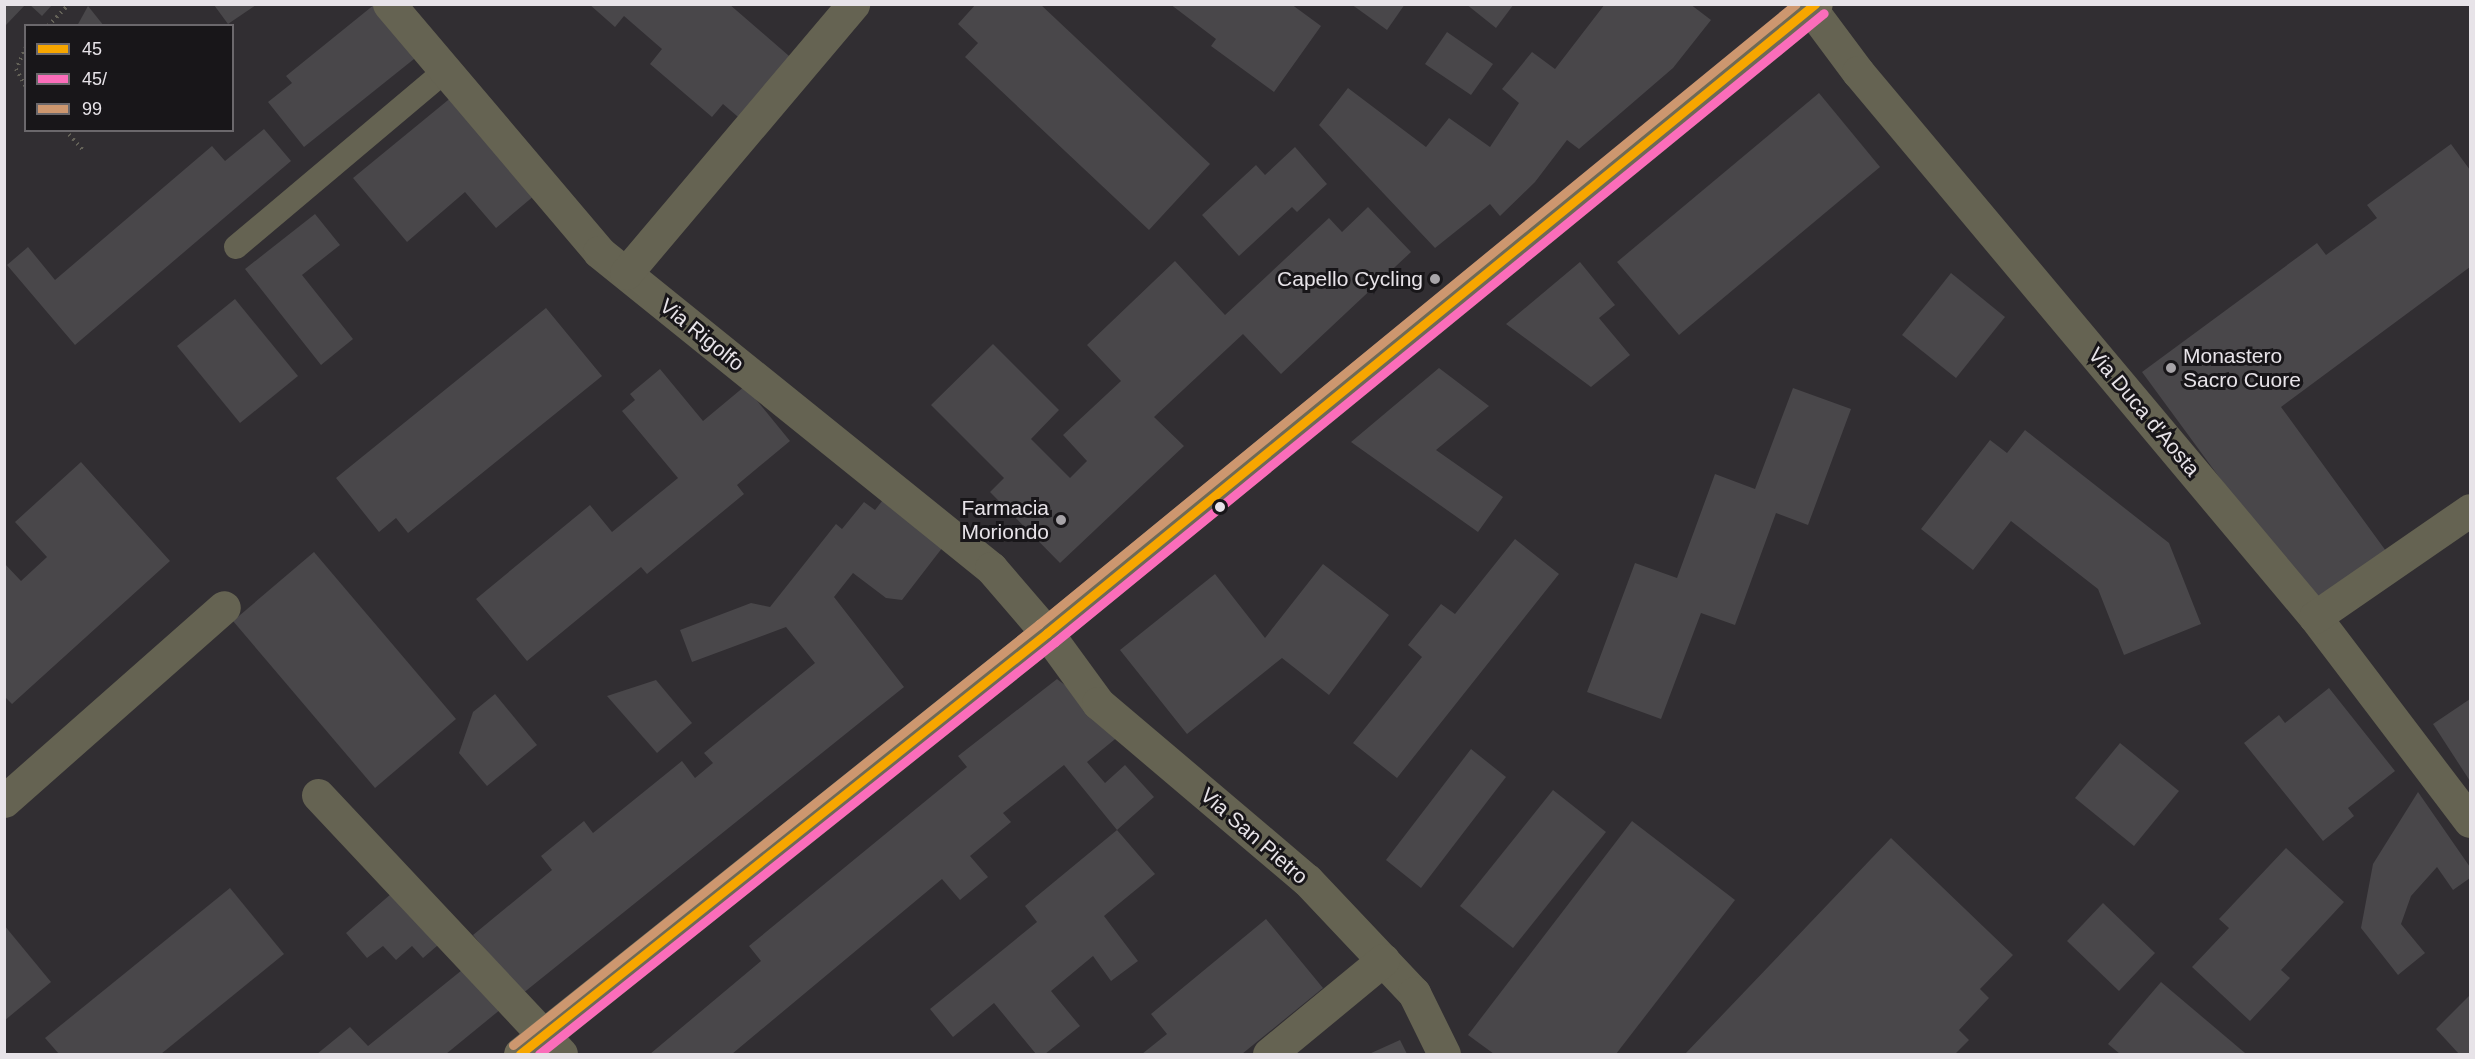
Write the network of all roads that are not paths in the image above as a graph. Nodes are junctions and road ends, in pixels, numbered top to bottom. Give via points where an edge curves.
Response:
1 (389, 4) edge
2 (853, 4) edge
3 (1812, 6) edge
4 (445, 71) junction
5 (236, 247) dead end
6 (626, 273) junction
7 (2470, 510) edge
8 (224, 607) dead end
9 (2315, 617) junction
10 (1047, 633) junction
11 (318, 795) dead end
12 (4, 801) edge
13 (2470, 821) edge
14 (1383, 960) junction
15 (542, 1049) edge
16 (1269, 1054) edge
17 (1444, 1054) edge

1 - 4 street, Via Rigolfo
2 - 6 street
3 - 9 street, Via Duca d'Aosta via 1858,72
3 - 10 main road
4 - 5 lane
4 - 6 street, Via Rigolfo via 599,252
6 - 10 street, Via Rigolfo via 991,568
7 - 9 street
8 - 12 street
9 - 13 street, Via Duca d'Aosta
10 - 14 street, Via San Pietro via 1098,703 1307,880
10 - 15 main road
11 - 15 street
14 - 16 street
14 - 17 street, Via San Pietro via 1414,993

